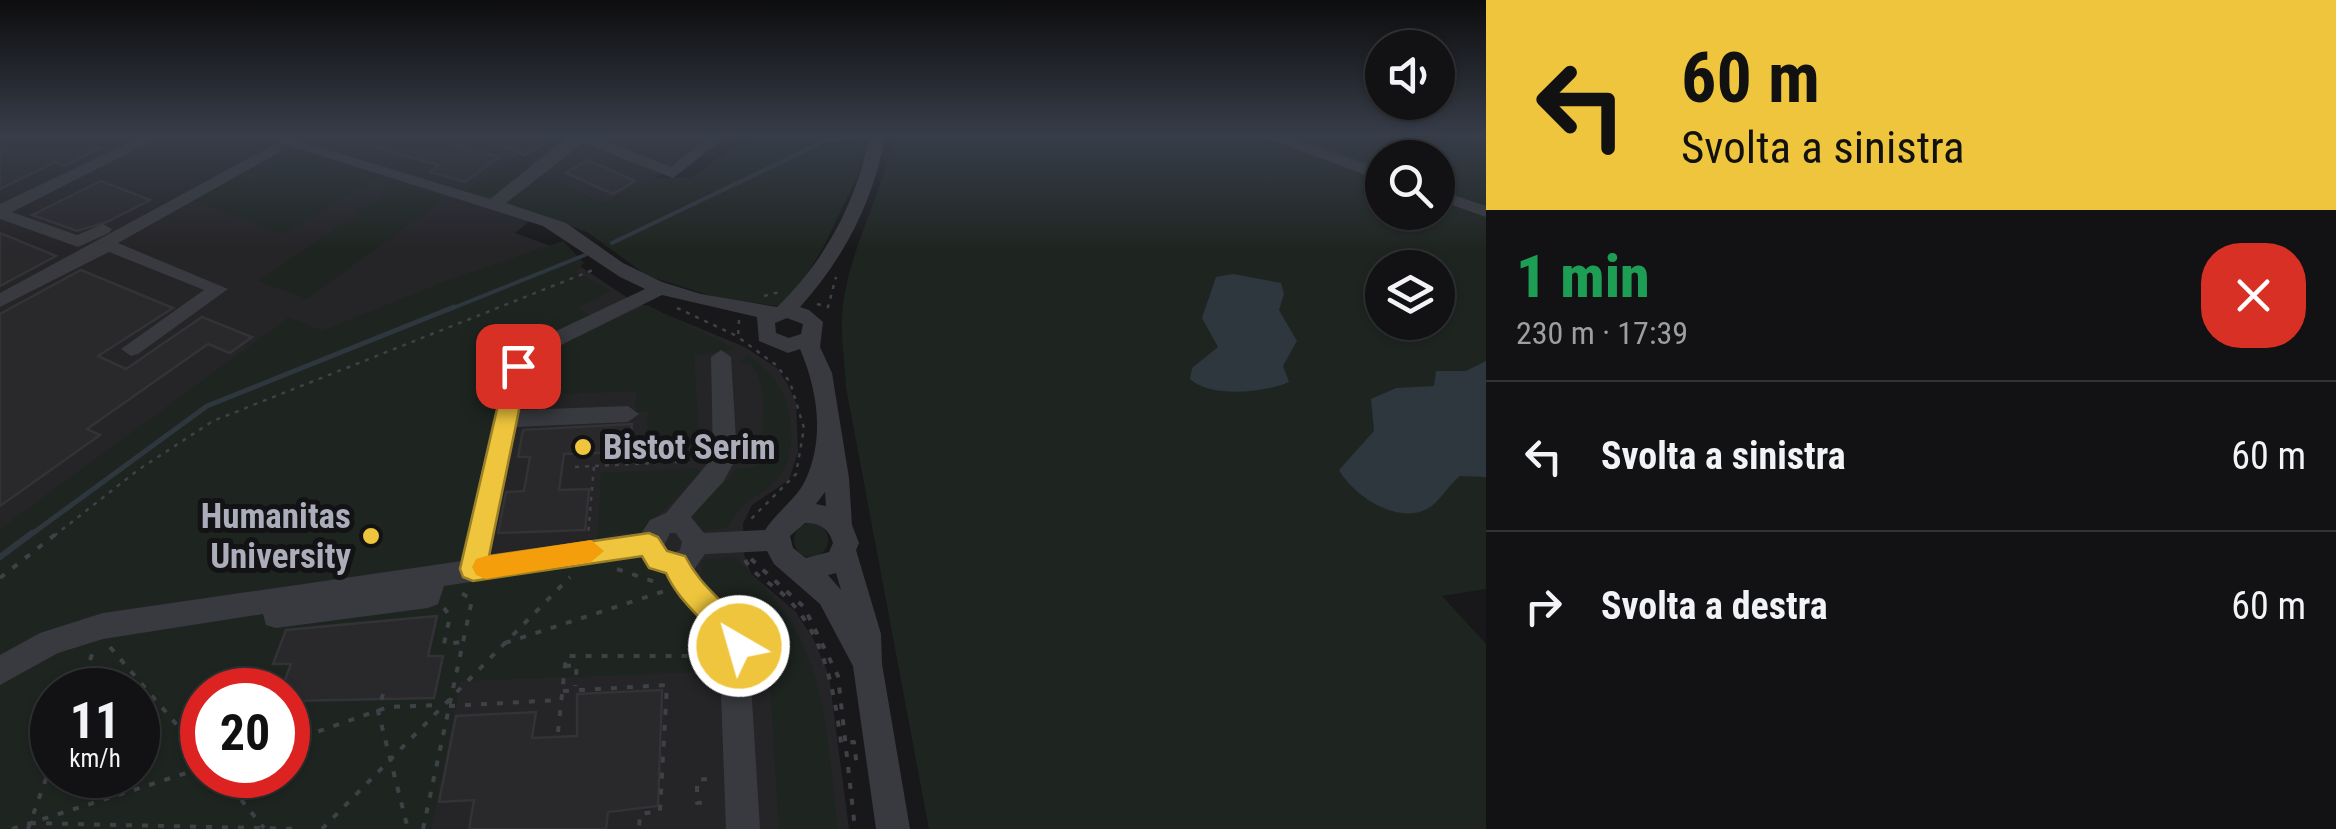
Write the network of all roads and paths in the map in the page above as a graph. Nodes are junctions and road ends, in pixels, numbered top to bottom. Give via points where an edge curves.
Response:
1 (78, 174) edge
2 (218, 174) edge
3 (380, 174) edge
4 (533, 174) edge
5 (868, 174) edge
6 (1455, 201) edge
7 (493, 206) junction
8 (0, 212) edge
9 (1486, 212) edge
10 (129, 216) dead end
11 (91, 251) junction
12 (830, 256) junction
13 (602, 275) dead end
14 (656, 292) junction
15 (0, 301) edge
16 (725, 307) junction
17 (781, 312) junction
18 (814, 328) junction
19 (738, 337) dead end
20 (771, 338) junction
21 (131, 350) dead end
22 (721, 357) dead end
23 (822, 391) junction
24 (628, 414) dead end
25 (504, 419) junction
26 (830, 438) junction
27 (594, 466) junction
28 (575, 468) dead end
29 (721, 468) junction
30 (673, 524) junction
31 (782, 529) junction
32 (841, 539) junction
33 (649, 544) junction
34 (697, 544) junction
35 (750, 554) dead end
36 (587, 555) junction
37 (676, 564) junction
38 (795, 566) junction
39 (453, 572) junction
40 (0, 578) edge
41 (442, 605) dead end
42 (464, 642) junction
43 (504, 644) junction
44 (737, 657) junction
45 (867, 664) junction
46 (566, 666) junction
47 (87, 668) edge
48 (129, 668) edge
49 (0, 671) edge
50 (574, 686) dead end
51 (563, 691) junction
52 (383, 694) dead end
53 (452, 695) junction
54 (562, 700) junction
55 (160, 705) edge
56 (446, 705) junction
57 (378, 710) junction
58 (180, 728) edge
59 (558, 732) dead end
60 (310, 735) edge
61 (390, 760) junction
62 (858, 768) dead end
63 (180, 775) edge
64 (707, 779) dead end
65 (39, 798) edge
66 (239, 798) edge
67 (710, 802) dead end
68 (29, 826) edge
69 (188, 828) edge
70 (12, 829) edge
71 (265, 829) edge
72 (300, 829) edge
73 (322, 829) edge
74 (408, 829) edge
75 (423, 829) edge
76 (639, 829) edge
77 (742, 829) edge
78 (893, 829) edge

1 - 8 street
2 - 11 street
3 - 7 street
4 - 7 street
5 - 12 street
6 - 9 street
7 - 14 street via 565,228
8 - 10 street via 78,242
11 - 15 street
11 - 21 street via 110,246 218,289
12 - 17 street via 802,296
12 - 18 street via 812,312
13 - 40 path via 576,273 214,421 138,470
14 - 16 street
14 - 19 path
14 - 25 street via 527,354 512,381
16 - 17 street
16 - 20 street
17 - 18 street via 802,314
17 - 20 street via 765,320
18 - 20 street via 796,345
18 - 23 street via 810,347
20 - 23 street
22 - 29 street
23 - 26 street
24 - 25 street
25 - 39 street
26 - 31 street via 815,488
26 - 32 street
27 - 28 path
27 - 29 path via 710,460
27 - 36 path
29 - 30 street
30 - 33 street via 654,533
30 - 34 street via 688,528
31 - 32 street via 821,514
31 - 34 street
31 - 38 street via 779,551
32 - 38 street via 829,566
32 - 45 street via 859,596
33 - 36 street
33 - 37 street via 658,560
34 - 37 street via 692,556
35 - 62 path via 744,554 752,572 785,596 814,633 832,676 841,744 854,742
36 - 39 street
36 - 43 path
36 - 43 path via 673,588
37 - 44 street via 688,591 725,621
38 - 45 street via 829,594
39 - 42 path via 458,590 472,600
39 - 49 street via 428,596 276,616 282,597 75,632
41 - 42 path via 450,616 444,644
42 - 53 path
43 - 53 path
44 - 46 path via 566,656
44 - 77 street
45 - 78 street
46 - 50 path via 576,665
46 - 51 path
47 - 48 path via 100,634
51 - 54 path
51 - 76 path via 667,685 660,810 640,814
52 - 57 path
53 - 56 path
54 - 56 path
54 - 59 path
55 - 58 path
56 - 57 path
56 - 61 path
56 - 75 path
57 - 60 path
57 - 61 path
61 - 73 path
61 - 74 path
63 - 68 path
64 - 67 path via 697,780 697,803
65 - 68 path
66 - 71 path
68 - 69 path
68 - 70 path
69 - 71 path
71 - 72 path

